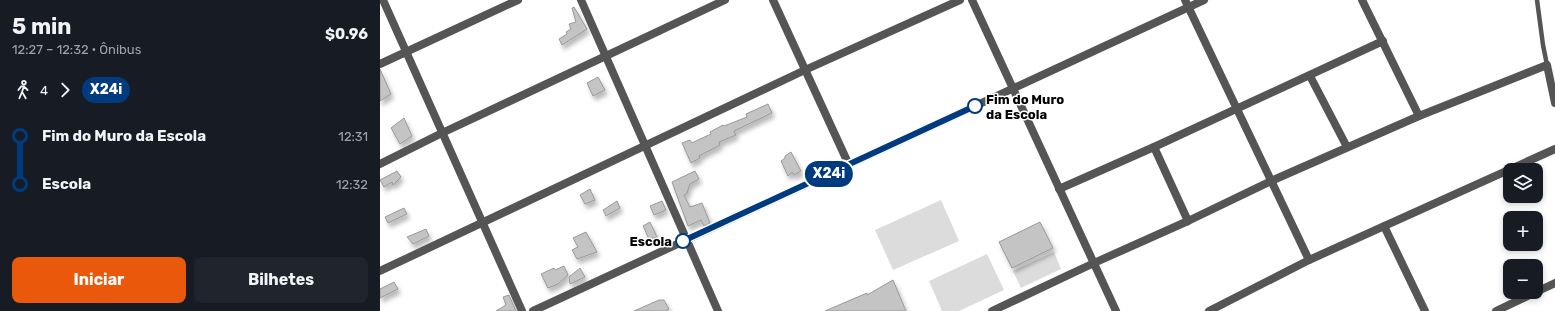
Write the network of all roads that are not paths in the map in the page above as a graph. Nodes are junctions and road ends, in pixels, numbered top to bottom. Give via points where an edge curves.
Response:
1 (382, 0) edge
2 (518, 0) edge
3 (581, 0) edge
4 (725, 0) edge
5 (773, 0) edge
6 (960, 0) edge
7 (972, 0) edge
8 (1204, 0) edge
9 (1362, 0) edge
10 (1537, 0) edge
11 (1186, 4) edge
12 (1383, 41) junction
13 (406, 52) junction
14 (606, 56) junction
15 (380, 64) edge
16 (1547, 65) junction
17 (805, 70) junction
18 (1310, 76) junction
19 (1013, 89) junction
20 (1555, 103) edge
21 (1236, 109) junction
22 (1419, 116) junction
23 (442, 133) junction
24 (645, 145) junction
25 (1154, 147) junction
26 (1347, 147) junction
27 (1555, 149) edge
28 (380, 164) edge
29 (849, 165) junction
30 (1271, 181) junction
31 (1059, 189) junction
32 (1188, 221) junction
33 (482, 222) junction
34 (1384, 226) junction
35 (687, 240) junction
36 (1309, 260) junction
37 (1094, 263) junction
38 (380, 271) edge
39 (1555, 283) edge
40 (1543, 289) edge
41 (1521, 299) edge
42 (522, 311) edge
43 (533, 311) edge
44 (718, 311) edge
45 (992, 311) edge
46 (1116, 311) edge
47 (1209, 311) edge
48 (1425, 311) edge
49 (1496, 311) edge

1 - 13 street
2 - 13 street
3 - 14 street
4 - 14 street
5 - 17 street
6 - 17 street
7 - 19 street
8 - 11 street
9 - 12 street
10 - 16 lane
11 - 19 street
11 - 21 street
12 - 18 street
12 - 22 street
13 - 15 street
13 - 23 street
14 - 23 street
14 - 24 street
16 - 20 street
16 - 22 street
17 - 24 street
17 - 29 street
18 - 21 street
18 - 26 street
19 - 29 street
19 - 31 street
21 - 25 street
21 - 30 street
22 - 26 street
23 - 28 street
23 - 33 street
24 - 33 street
24 - 35 street
25 - 31 street
25 - 32 street
26 - 30 street
27 - 34 street
29 - 35 street
30 - 32 street
30 - 36 street
31 - 37 street
32 - 37 street
33 - 38 street
33 - 42 street
34 - 36 street
34 - 48 street
35 - 43 street
35 - 44 street
36 - 47 street
37 - 45 street
37 - 46 street
39 - 40 street
41 - 49 street

